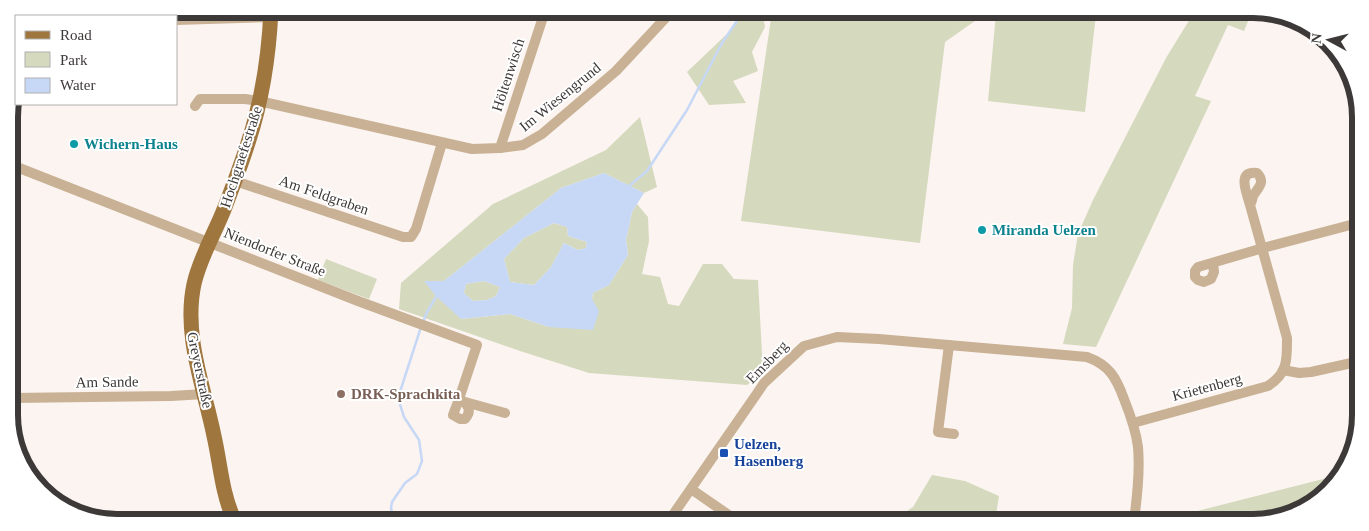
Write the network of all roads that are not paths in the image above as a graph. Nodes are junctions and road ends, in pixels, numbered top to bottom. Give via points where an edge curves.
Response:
1 (203, 18) edge
2 (270, 18) edge
3 (543, 18) edge
4 (665, 18) edge
5 (178, 20) edge
6 (259, 101) junction
7 (195, 106) dead end
8 (442, 143) junction
9 (500, 148) junction
10 (18, 167) edge
11 (235, 181) junction
12 (1250, 205) dead end
13 (1352, 226) edge
14 (210, 243) junction
15 (1263, 248) junction
16 (1214, 263) dead end
17 (949, 344) junction
18 (1352, 364) edge
19 (1283, 370) junction
20 (205, 394) junction
21 (17, 398) edge
22 (505, 413) dead end
23 (1132, 423) junction
24 (954, 434) dead end
25 (220, 470) junction
26 (691, 489) junction
27 (727, 513) edge
28 (1135, 513) edge
29 (225, 514) edge
30 (232, 514) edge
31 (674, 514) edge

1 - 5 street
2 - 6 main road, Hochgraefestraße
3 - 9 street, Höltenwisch
4 - 9 street, Im Wiesengrund via 616,70 542,134 523,145
6 - 7 street, Im Wiesengrund via 200,99
6 - 8 street, Im Wiesengrund
6 - 11 main road, Hochgraefestraße
8 - 9 street, Im Wiesengrund via 472,149
8 - 11 street, Am Feldgraben via 411,237
10 - 14 street, Niendorfer Straße
11 - 14 main road, Hochgraefestraße
12 - 15 street
13 - 15 street
14 - 20 main road, Greyerstraße via 194,283 190,321
14 - 22 street, Niendorfer Straße via 478,345 462,401
15 - 16 street
15 - 19 street via 1286,338 1287,358
17 - 23 street, Emsberg via 1087,357 1098,361 1107,368 1119,387
17 - 24 street via 938,432
17 - 26 street, Emsberg via 837,337 804,346 764,383
18 - 19 street via 1305,373
19 - 23 street, Krietenberg via 1278,379 1268,386
20 - 21 street, Am Sande
20 - 25 main road, Greyerstraße
23 - 28 street via 1138,447
25 - 29 main road, Greyerstraße
25 - 30 main road, Greyerstraße
26 - 27 street
26 - 31 street, Emsberg

